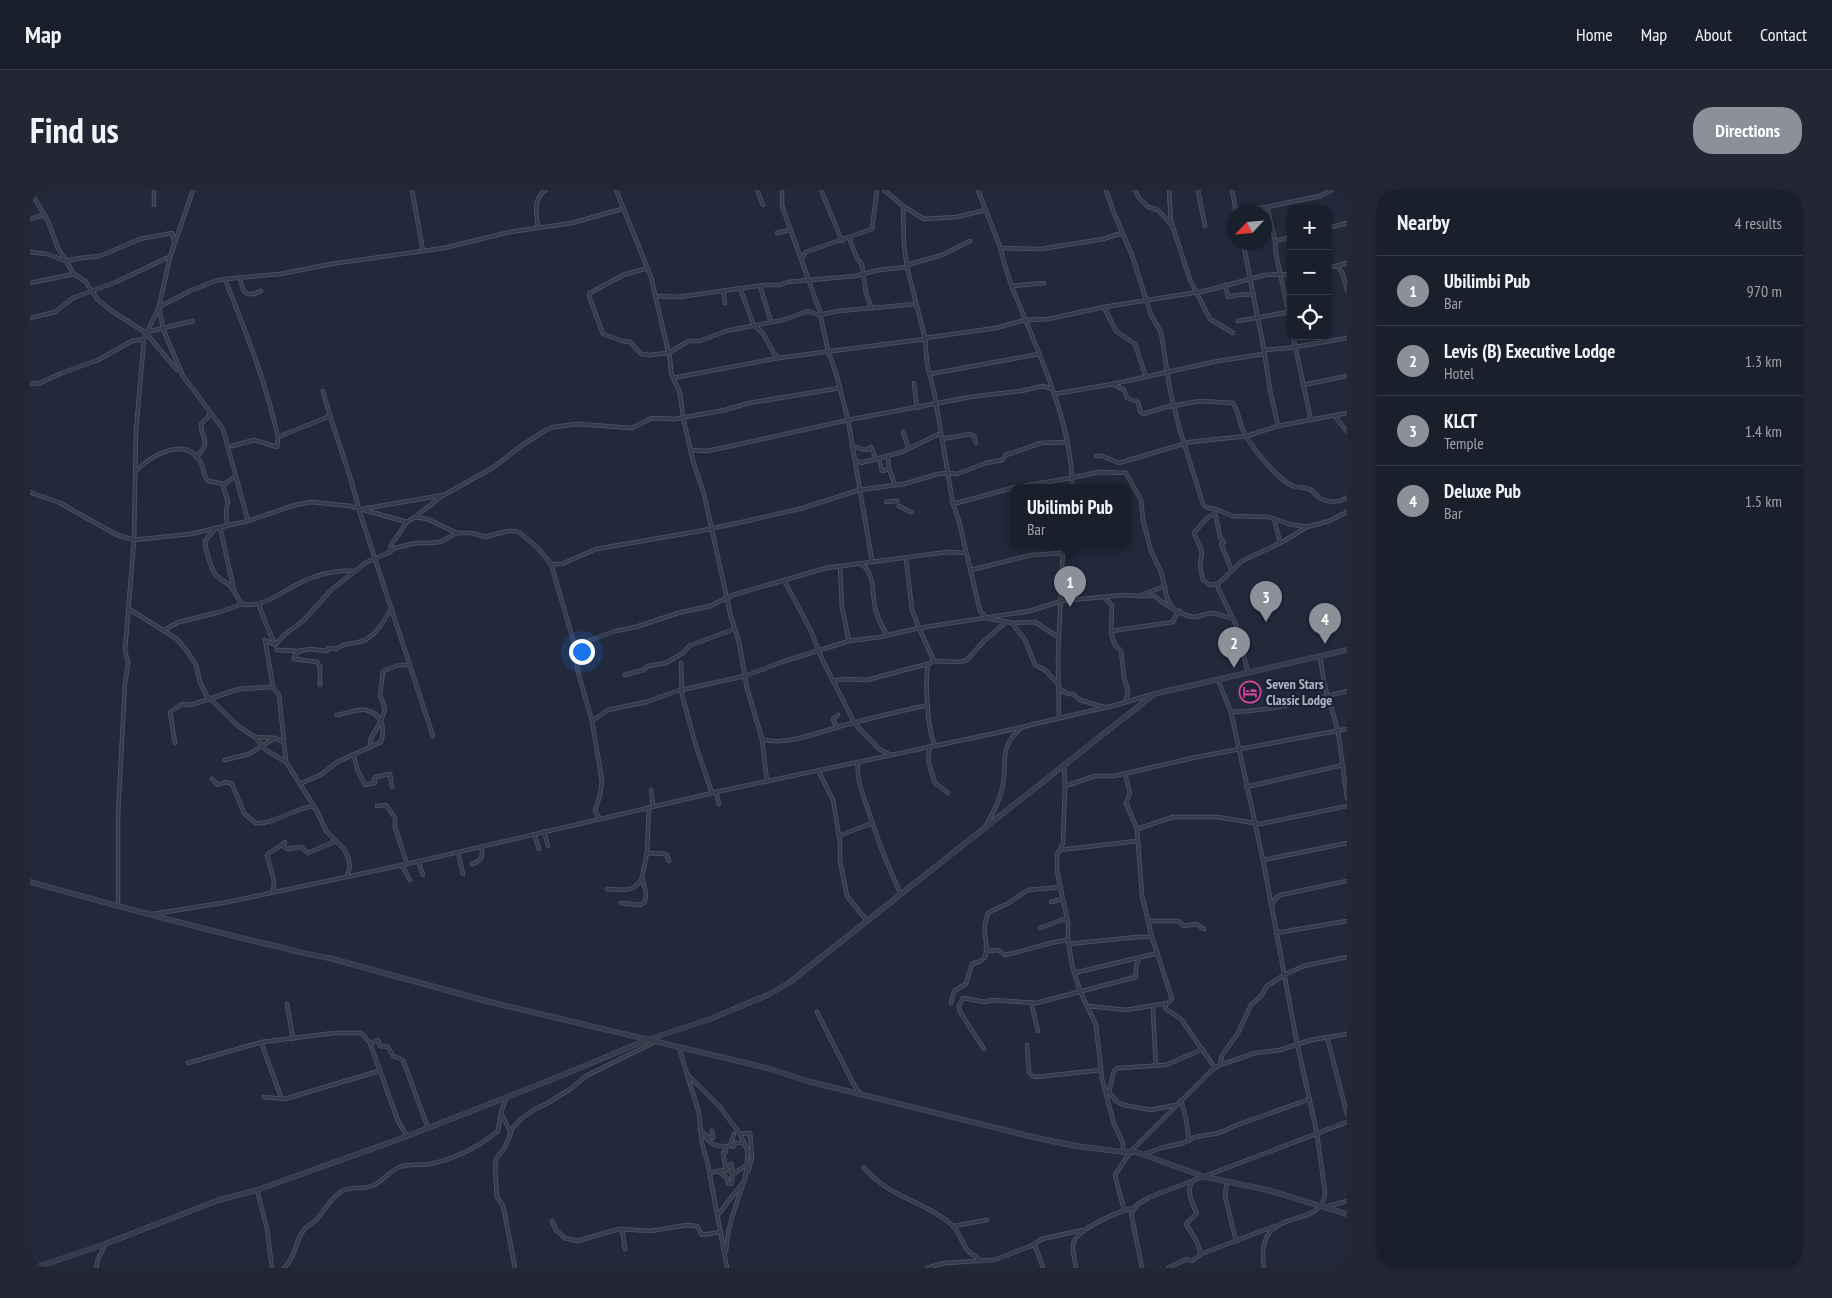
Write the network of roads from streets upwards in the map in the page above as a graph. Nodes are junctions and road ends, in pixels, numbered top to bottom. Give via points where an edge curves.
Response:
1 (154, 190) edge
2 (193, 190) edge
3 (412, 190) edge
4 (546, 190) edge
5 (616, 190) edge
6 (757, 190) edge
7 (782, 190) edge
8 (821, 190) edge
9 (877, 190) edge
10 (884, 190) edge
11 (978, 190) edge
12 (1106, 190) edge
13 (1135, 190) edge
14 (1169, 190) edge
15 (1198, 190) edge
16 (1232, 190) edge
17 (1332, 190) edge
18 (30, 191) edge
19 (154, 205) dead end
20 (763, 205) dead end
21 (1235, 205) edge
22 (904, 206) junction
23 (1272, 206) edge
24 (622, 209) junction
25 (986, 210) junction
26 (44, 215) junction
27 (30, 219) edge
28 (1347, 224) edge
29 (1205, 226) dead end
30 (538, 227) junction
31 (1332, 227) edge
32 (1173, 228) junction
33 (1272, 228) edge
34 (790, 230) junction
35 (777, 233) dead end
36 (1122, 233) junction
37 (849, 238) junction
38 (1287, 239) edge
39 (842, 241) junction
40 (970, 241) dead end
41 (1275, 241) junction
42 (174, 243) junction
43 (1000, 248) junction
44 (1245, 250) edge
45 (423, 251) junction
46 (30, 252) edge
47 (170, 257) junction
48 (801, 259) junction
49 (66, 261) junction
50 (1347, 264) edge
51 (907, 266) junction
52 (1337, 266) junction
53 (1332, 267) edge
54 (648, 268) junction
55 (74, 274) junction
56 (864, 274) junction
57 (1281, 274) junction
58 (1287, 274) edge
59 (240, 277) junction
60 (225, 278) junction
61 (1250, 278) junction
62 (809, 281) junction
63 (30, 283) edge
64 (1044, 283) dead end
65 (1225, 285) junction
66 (760, 286) junction
67 (1012, 286) junction
68 (740, 288) junction
69 (1347, 290) edge
70 (91, 291) junction
71 (261, 291) dead end
72 (722, 291) junction
73 (1197, 292) junction
74 (1254, 294) junction
75 (656, 296) junction
76 (1148, 301) junction
77 (1287, 302) edge
78 (724, 303) dead end
79 (916, 304) junction
80 (159, 307) junction
81 (871, 307) junction
82 (1104, 307) junction
83 (1287, 312) edge
84 (820, 314) junction
85 (1258, 317) junction
86 (30, 318) edge
87 (1025, 320) junction
88 (193, 321) dead end
89 (1238, 321) dead end
90 (771, 322) junction
91 (754, 326) junction
92 (163, 329) junction
93 (146, 332) junction
94 (1233, 333) dead end
95 (1347, 338) edge
96 (144, 339) junction
97 (925, 339) junction
98 (1294, 340) edge
99 (1295, 347) junction
100 (828, 351) junction
101 (1264, 352) junction
102 (668, 353) junction
103 (1039, 354) junction
104 (778, 358) junction
105 (1167, 372) junction
106 (930, 374) junction
107 (183, 376) junction
108 (1347, 376) edge
109 (1146, 377) junction
110 (673, 378) junction
111 (914, 383) dead end
112 (30, 384) edge
113 (1113, 384) junction
114 (1303, 384) junction
115 (840, 388) junction
116 (1052, 389) junction
117 (323, 391) dead end
118 (1054, 394) junction
119 (936, 404) junction
120 (1174, 406) junction
121 (917, 408) junction
122 (209, 413) junction
123 (1347, 413) edge
124 (330, 416) junction
125 (1335, 416) junction
126 (682, 417) junction
127 (848, 420) junction
128 (1311, 420) junction
129 (1278, 426) junction
130 (903, 432) dead end
131 (1347, 432) edge
132 (941, 433) junction
133 (1246, 436) junction
134 (278, 437) junction
135 (942, 440) junction
136 (1067, 442) junction
137 (976, 443) dead end
138 (1184, 443) junction
139 (232, 446) dead end
140 (854, 449) junction
141 (909, 449) junction
142 (691, 450) junction
143 (888, 456) junction
144 (1096, 456) dead end
145 (196, 457) junction
146 (854, 458) junction
147 (877, 458) junction
148 (889, 469) junction
149 (136, 471) junction
150 (948, 473) junction
151 (235, 476) junction
152 (1071, 478) junction
153 (224, 484) junction
154 (1034, 484) edge
155 (1072, 484) edge
156 (895, 486) junction
157 (1010, 489) edge
158 (859, 490) junction
159 (30, 492) edge
160 (444, 495) junction
161 (1347, 498) edge
162 (886, 502) dead end
163 (897, 502) dead end
164 (953, 504) junction
165 (900, 506) dead end
166 (1210, 508) junction
167 (359, 510) junction
168 (911, 512) dead end
169 (1347, 512) edge
170 (1215, 513) junction
171 (415, 517) junction
172 (1274, 518) junction
173 (248, 521) junction
174 (407, 522) junction
175 (227, 525) junction
176 (218, 527) junction
177 (1307, 527) junction
178 (711, 529) junction
179 (458, 533) junction
180 (134, 540) junction
181 (1280, 542) junction
182 (1064, 549) edge
183 (390, 552) junction
184 (966, 553) junction
185 (1063, 553) junction
186 (376, 558) junction
187 (906, 559) junction
188 (872, 561) junction
189 (551, 564) junction
190 (861, 564) junction
191 (840, 567) junction
192 (971, 570) junction
193 (354, 571) junction
194 (1232, 571) junction
195 (784, 580) junction
196 (1218, 584) junction
197 (1165, 586) junction
198 (234, 590) junction
199 (1138, 596) junction
200 (727, 597) junction
201 (1104, 597) junction
202 (1061, 602) junction
203 (242, 604) junction
204 (259, 604) junction
205 (1172, 607) junction
206 (392, 608) junction
207 (129, 609) junction
208 (1180, 611) junction
209 (988, 618) junction
210 (1233, 619) junction
211 (1006, 622) junction
212 (1012, 623) junction
213 (919, 628) junction
214 (734, 629) junction
215 (164, 630) junction
216 (1111, 630) junction
217 (888, 636) junction
218 (1058, 637) junction
219 (849, 641) junction
220 (574, 643) junction
221 (275, 645) junction
222 (277, 650) dead end
223 (818, 650) junction
224 (1347, 650) edge
225 (300, 651) junction
226 (1320, 656) junction
227 (934, 661) junction
228 (681, 663) dead end
229 (928, 664) junction
230 (409, 665) junction
231 (1248, 672) junction
232 (626, 675) dead end
233 (745, 676) junction
234 (833, 680) junction
235 (1218, 680) junction
236 (320, 686) dead end
237 (1058, 686) junction
238 (273, 687) junction
239 (682, 690) junction
240 (1347, 691) edge
241 (1154, 694) junction
242 (1328, 696) junction
243 (210, 699) junction
244 (1126, 702) junction
245 (928, 705) junction
246 (1104, 707) junction
247 (1231, 712) junction
248 (838, 714) dead end
249 (337, 715) dead end
250 (1059, 718) junction
251 (381, 721) junction
252 (592, 721) junction
253 (855, 724) junction
254 (1024, 725) junction
255 (837, 728) junction
256 (1347, 729) edge
257 (1338, 731) junction
258 (432, 736) dead end
259 (254, 737) junction
260 (275, 738) junction
261 (762, 739) junction
262 (175, 743) dead end
263 (284, 743) junction
264 (935, 745) junction
265 (930, 746) junction
266 (263, 747) junction
267 (370, 747) junction
268 (1238, 750) junction
269 (890, 754) junction
270 (354, 755) junction
271 (225, 760) dead end
272 (286, 762) junction
273 (858, 763) junction
274 (1064, 764) junction
275 (1342, 765) junction
276 (818, 770) junction
277 (1125, 773) junction
278 (212, 779) dead end
279 (767, 782) junction
280 (300, 784) junction
281 (1065, 786) junction
282 (392, 787) dead end
283 (1246, 787) junction
284 (651, 790) dead end
285 (714, 792) junction
286 (948, 793) dead end
287 (1347, 798) edge
288 (719, 804) dead end
289 (315, 806) junction
290 (377, 806) dead end
291 (1347, 806) edge
292 (651, 807) junction
293 (600, 818) junction
294 (1254, 822) junction
295 (872, 823) junction
296 (986, 826) junction
297 (1137, 829) junction
298 (544, 831) junction
299 (534, 834) junction
300 (839, 836) junction
301 (1137, 840) junction
302 (336, 841) junction
303 (1347, 843) edge
304 (548, 846) dead end
305 (480, 847) junction
306 (539, 849) dead end
307 (1060, 850) junction
308 (458, 852) junction
309 (647, 853) junction
310 (1263, 860) junction
311 (669, 861) dead end
312 (418, 862) junction
313 (407, 864) junction
314 (472, 864) dead end
315 (402, 865) junction
316 (463, 874) dead end
317 (423, 875) dead end
318 (347, 876) junction
319 (642, 877) junction
320 (410, 880) dead end
321 (1347, 881) edge
322 (30, 882) edge
323 (1061, 886) junction
324 (607, 888) dead end
325 (273, 892) junction
326 (901, 894) junction
327 (1063, 899) junction
328 (1052, 902) dead end
329 (621, 903) dead end
330 (118, 906) junction
331 (1272, 907) junction
332 (153, 915) junction
333 (1067, 918) junction
334 (867, 921) junction
335 (1148, 921) junction
336 (1347, 921) edge
337 (1040, 928) dead end
338 (1204, 929) dead end
339 (1276, 933) junction
340 (1152, 937) junction
341 (1068, 942) junction
342 (986, 948) junction
343 (1158, 953) junction
344 (1347, 957) edge
345 (1139, 958) junction
346 (1074, 973) junction
347 (1284, 975) junction
348 (1080, 990) junction
349 (952, 1002) dead end
350 (1031, 1002) junction
351 (1165, 1003) junction
352 (287, 1004) dead end
353 (1087, 1006) junction
354 (1154, 1006) junction
355 (818, 1012) dead end
356 (1038, 1032) dead end
357 (1347, 1034) edge
358 (1327, 1037) junction
359 (293, 1039) junction
360 (647, 1040) junction
361 (261, 1042) junction
362 (655, 1042) junction
363 (370, 1043) junction
364 (1297, 1043) junction
365 (1028, 1046) dead end
366 (679, 1048) junction
367 (984, 1049) dead end
368 (1203, 1050) junction
369 (188, 1063) dead end
370 (1220, 1065) junction
371 (1156, 1066) junction
372 (1216, 1068) junction
373 (1101, 1070) junction
374 (379, 1071) junction
375 (687, 1073) junction
376 (1105, 1087) junction
377 (1109, 1092) junction
378 (861, 1094) junction
379 (264, 1097) dead end
380 (281, 1098) junction
381 (506, 1098) junction
382 (1310, 1099) junction
383 (1181, 1100) junction
384 (1177, 1104) junction
385 (501, 1113) junction
386 (1347, 1114) edge
387 (1347, 1122) edge
388 (428, 1128) junction
389 (700, 1130) junction
390 (510, 1131) junction
391 (712, 1131) dead end
392 (750, 1133) junction
393 (734, 1134) dead end
394 (740, 1134) junction
395 (1317, 1134) junction
396 (407, 1136) junction
397 (1189, 1140) junction
398 (744, 1143) junction
399 (724, 1146) junction
400 (734, 1147) dead end
401 (1131, 1151) junction
402 (748, 1152) junction
403 (1123, 1152) junction
404 (1143, 1154) junction
405 (746, 1164) junction
406 (864, 1168) dead end
407 (726, 1170) junction
408 (718, 1171) junction
409 (733, 1172) junction
410 (710, 1173) junction
411 (1205, 1177) junction
412 (745, 1180) junction
413 (1227, 1181) junction
414 (1191, 1182) junction
415 (257, 1190) junction
416 (1347, 1201) edge
417 (1135, 1207) junction
418 (1324, 1207) junction
419 (1124, 1210) junction
420 (1347, 1214) edge
421 (717, 1216) junction
422 (987, 1220) dead end
423 (552, 1221) dead end
424 (954, 1226) junction
425 (1275, 1226) junction
426 (1088, 1228) junction
427 (622, 1229) junction
428 (721, 1232) junction
429 (1236, 1241) junction
430 (105, 1244) junction
431 (1030, 1246) junction
432 (625, 1249) dead end
433 (1201, 1254) junction
434 (726, 1258) junction
435 (980, 1261) junction
436 (1174, 1267) edge
437 (34, 1268) edge
438 (96, 1268) edge
439 (272, 1268) edge
440 (284, 1268) edge
441 (515, 1268) edge
442 (728, 1268) edge
443 (927, 1268) edge
444 (1043, 1268) edge
445 (1076, 1268) edge
446 (1142, 1268) edge
447 (1168, 1268) edge
448 (1264, 1268) edge

1 - 19 street
2 - 42 street
3 - 45 street
4 - 30 street via 537,201
5 - 24 street
6 - 20 street
7 - 34 street via 782,206
8 - 39 street
9 - 37 street via 872,229
10 - 22 street
11 - 25 street
12 - 36 street
13 - 32 street via 1148,207 1160,212
14 - 32 street
15 - 29 street
16 - 21 street
17 - 23 street via 1320,196
18 - 26 street
22 - 25 street via 926,220
22 - 51 street
24 - 30 street via 572,223
24 - 54 street
25 - 43 street
26 - 27 street
26 - 49 street
28 - 31 street
30 - 45 street
32 - 73 street via 1186,270
33 - 41 street
34 - 35 street
34 - 48 street
36 - 43 street via 1048,248
36 - 76 street
37 - 39 street
37 - 56 street
38 - 41 street
39 - 48 street via 806,252
40 - 51 street via 942,255
41 - 57 street
42 - 47 street
42 - 49 street via 172,233 130,242 100,256
43 - 67 street
44 - 61 street
45 - 59 street via 280,274
46 - 49 street
47 - 70 street
47 - 80 street
48 - 62 street
49 - 55 street
50 - 52 street
51 - 56 street
51 - 79 street
52 - 53 street
52 - 69 street via 1342,270
54 - 75 street
54 - 102 street via 623,275 589,296 603,334 630,342 641,354
55 - 63 street
55 - 70 street
56 - 62 street
56 - 81 street
57 - 58 street
57 - 61 street
57 - 77 street
59 - 60 street
59 - 71 street via 246,293 252,295
60 - 80 street
60 - 134 street via 253,352
61 - 65 street
61 - 74 street
62 - 66 street
62 - 84 street
64 - 67 street
65 - 73 street
65 - 74 street via 1228,298
66 - 68 street
66 - 90 street
67 - 87 street
68 - 72 street
68 - 91 street
70 - 86 street via 73,298 55,312
70 - 93 street via 116,314
72 - 75 street via 679,297
72 - 78 street
73 - 76 street
73 - 94 street via 1210,318
74 - 85 street
75 - 102 street
76 - 82 street
76 - 105 street via 1153,320 1161,332
79 - 81 street
79 - 97 street
80 - 92 street
80 - 93 street
81 - 84 street
82 - 87 street via 1048,319
82 - 109 street via 1116,331 1135,344
83 - 85 street
84 - 90 street via 808,311
84 - 100 street
85 - 89 street
85 - 101 street
87 - 97 street
87 - 103 street
88 - 92 street
90 - 91 street
91 - 102 street via 689,342
91 - 104 street via 762,330
92 - 93 street
92 - 107 street
93 - 96 street
93 - 107 street
95 - 99 street
96 - 112 street via 132,341 98,360 40,383
96 - 149 street
97 - 100 street
97 - 106 street
98 - 99 street
99 - 101 street
99 - 114 street
100 - 104 street
100 - 115 street
101 - 105 street
101 - 129 street
102 - 110 street
103 - 106 street
103 - 116 street
104 - 110 street
105 - 109 street
105 - 120 street
106 - 119 street
107 - 122 street
108 - 114 street
109 - 113 street
110 - 126 street via 680,393
111 - 121 street
113 - 118 street
113 - 120 street via 1124,390 1127,398 1138,402 1143,414
114 - 128 street
115 - 126 street
115 - 127 street
116 - 118 street
116 - 119 street via 1040,386
117 - 124 street
118 - 136 street
119 - 121 street
119 - 132 street
120 - 133 street via 1200,401 1233,403
120 - 138 street
121 - 127 street
122 - 145 street via 201,424 204,448
122 - 151 street via 223,429
123 - 125 street
124 - 134 street
124 - 167 street
125 - 128 street
125 - 131 street
126 - 142 street
126 - 160 street via 652,418 632,428 577,424 554,427
127 - 140 street
127 - 142 street via 727,447
128 - 129 street
129 - 133 street
130 - 141 street
132 - 135 street
132 - 141 street
133 - 138 street
133 - 161 street via 1267,464 1290,484 1309,489 1331,502
134 - 139 street via 277,447 254,440
135 - 137 street via 970,434
135 - 150 street
136 - 150 street via 1041,443 1006,455 1002,460 957,474
136 - 152 street
138 - 144 street via 1119,463
138 - 166 street via 1201,501
140 - 146 street
140 - 147 street via 871,447
141 - 143 street
142 - 178 street
143 - 147 street
143 - 148 street
145 - 149 street via 187,451 166,450
145 - 153 street via 208,481
146 - 147 street via 861,463
146 - 158 street
147 - 148 street via 882,471
148 - 156 street
149 - 180 street
150 - 156 street
150 - 164 street
151 - 153 street
151 - 173 street
152 - 154 street
152 - 155 street
152 - 197 street via 1103,471 1127,474 1141,500 1151,551
153 - 175 street via 228,502
156 - 158 street
157 - 164 street
158 - 178 street via 803,508
158 - 188 street
159 - 180 street via 60,502 117,535
160 - 167 street
160 - 171 street
162 - 163 street
164 - 184 street
165 - 168 street
166 - 170 street
166 - 172 street via 1232,516
167 - 173 street via 323,502 303,503
167 - 174 street
167 - 186 street
169 - 177 street
170 - 194 street via 1224,543 1221,544
170 - 196 street via 1194,532 1202,552 1203,580 1210,585
171 - 174 street
171 - 179 street
172 - 177 street
172 - 181 street
173 - 175 street
174 - 183 street via 391,545
175 - 176 street
176 - 180 street via 190,534
176 - 198 street
176 - 198 street via 205,541 211,565 216,576
177 - 181 street
178 - 189 street via 596,549 562,564
178 - 200 street
179 - 183 street via 440,542 416,542
179 - 189 street via 472,532 485,537 515,531 537,547
180 - 207 street
181 - 194 street via 1242,562
182 - 185 street
183 - 186 street
184 - 187 street via 947,552
184 - 192 street
185 - 192 street via 1031,555
185 - 202 street
186 - 193 street
186 - 206 street
187 - 188 street
187 - 213 street via 912,610
188 - 190 street
189 - 220 street
190 - 191 street
190 - 217 street via 869,572 875,607
191 - 195 street
191 - 219 street via 842,607
192 - 209 street via 980,610
193 - 204 street via 340,570 317,576
193 - 221 street
194 - 196 street
195 - 200 street
195 - 223 street
196 - 210 street
197 - 199 street
197 - 205 street
198 - 203 street
199 - 201 street
199 - 205 street via 1151,595
200 - 214 street
200 - 220 street via 710,606 615,631 580,644
201 - 202 street
201 - 216 street via 1112,608
202 - 209 street
202 - 218 street
203 - 204 street
203 - 215 street via 179,622
204 - 221 street
205 - 208 street
206 - 225 street via 373,636 360,642 341,644 336,649 328,648 327,651 310,648
206 - 230 street
207 - 215 street
207 - 330 street via 118,815
208 - 210 street via 1190,616 1212,613
208 - 216 street via 1173,622
209 - 211 street
209 - 213 street
210 - 231 street
211 - 212 street
211 - 227 street via 967,660
212 - 218 street via 1035,622
212 - 237 street via 1025,640 1035,665 1045,670
213 - 217 street
213 - 227 street
214 - 232 street via 689,646 666,663
214 - 233 street
215 - 243 street via 177,639 192,658 202,688
216 - 244 street via 1115,645 1121,651 1128,690
217 - 219 street
218 - 237 street
219 - 223 street
220 - 252 street via 578,672
221 - 238 street via 265,640
222 - 225 street
223 - 233 street
223 - 234 street
224 - 226 street
225 - 236 street via 294,660 317,662
226 - 231 street
226 - 242 street
227 - 229 street
228 - 239 street
229 - 234 street via 867,680
229 - 245 street
230 - 251 street via 383,671 380,695 385,709
230 - 258 street
231 - 235 street
233 - 239 street
233 - 261 street
234 - 253 street
235 - 241 street
235 - 247 street
237 - 246 street via 1080,700
237 - 250 street
238 - 243 street via 239,689
238 - 263 street via 279,696
239 - 252 street via 608,710
239 - 285 street via 696,746
240 - 242 street
241 - 244 street
241 - 274 street
242 - 247 street via 1263,710
242 - 257 street
243 - 259 street
243 - 262 street via 191,705 182,704 170,712
244 - 246 street
245 - 253 street
245 - 264 street via 930,734
246 - 250 street
247 - 268 street
248 - 255 street via 834,719
249 - 251 street via 365,710
250 - 254 street
251 - 267 street
251 - 267 street via 384,732 381,742
252 - 293 street via 602,781 595,809
253 - 255 street
253 - 269 street via 879,749
254 - 264 street
254 - 296 street via 1012,735 1007,746 1002,789
255 - 261 street via 779,742
256 - 257 street
257 - 268 street
257 - 275 street
259 - 260 street
259 - 266 street
260 - 263 street
260 - 266 street
261 - 279 street
263 - 272 street
264 - 265 street
265 - 269 street
265 - 286 street via 928,760 935,783
266 - 271 street
266 - 272 street
267 - 270 street
268 - 277 street
268 - 283 street
269 - 273 street
270 - 280 street
270 - 282 street via 365,785 375,783 376,777 390,774
272 - 280 street
273 - 276 street
273 - 295 street via 861,787
274 - 281 street
274 - 296 street
275 - 283 street
275 - 287 street
276 - 279 street
276 - 300 street via 833,800
277 - 281 street via 1095,776
277 - 297 street via 1130,793 1127,807
278 - 289 street via 218,785 232,784 244,813 255,823
279 - 285 street
280 - 289 street
281 - 307 street
283 - 294 street
284 - 292 street
285 - 288 street
285 - 292 street
289 - 302 street via 326,831
290 - 313 street via 386,805 395,818
291 - 294 street via 1266,823
292 - 293 street
292 - 309 street
293 - 298 street
294 - 297 street via 1217,817 1173,817
294 - 310 street
295 - 300 street
295 - 326 street
296 - 326 street
297 - 301 street
298 - 299 street
298 - 304 street
299 - 305 street
299 - 306 street
300 - 334 street via 847,896
301 - 307 street
301 - 335 street via 1140,884
302 - 318 street via 350,863
302 - 325 street via 308,853 301,847 287,849 283,843 271,850 267,855 274,881
303 - 310 street
305 - 308 street
305 - 314 street via 481,860
307 - 323 street via 1057,862
308 - 312 street
308 - 316 street
309 - 311 street via 666,854
309 - 319 street
310 - 331 street
312 - 313 street
312 - 317 street
313 - 315 street
315 - 318 street
315 - 320 street
318 - 325 street
319 - 324 street via 632,889
319 - 329 street via 645,902 640,905
321 - 331 street via 1280,895
322 - 330 street
323 - 327 street
323 - 342 street via 1028,890 989,912 983,926
325 - 332 street
326 - 334 street
327 - 328 street
327 - 333 street
330 - 332 street
331 - 339 street
332 - 360 street
333 - 337 street
333 - 341 street
334 - 360 street via 782,987 710,1019
335 - 338 street via 1178,921 1184,926 1196,924
335 - 340 street
336 - 339 street
339 - 347 street
340 - 341 street
340 - 343 street
341 - 342 street via 1057,941 1005,955
341 - 346 street
342 - 349 street via 985,957 972,964 966,983 954,991
343 - 345 street
343 - 351 street via 1172,997
344 - 347 street via 1304,966
345 - 346 street
345 - 348 street via 1137,976
346 - 348 street
347 - 364 street
347 - 370 street via 1267,986 1251,1005 1240,1029 1222,1055
348 - 350 street
348 - 353 street
350 - 356 street
350 - 367 street via 985,1002 963,998 960,1012
351 - 354 street
351 - 368 street via 1166,1009 1181,1019
352 - 359 street
353 - 354 street via 1125,1010
353 - 373 street via 1097,1032
354 - 371 street
355 - 378 street
357 - 358 street
358 - 364 street
358 - 386 street
359 - 361 street
359 - 363 street via 356,1032
360 - 362 street
360 - 381 street
361 - 369 street
361 - 380 street
362 - 366 street
362 - 390 street via 586,1076 521,1119
363 - 374 street
363 - 388 street via 378,1040 380,1046 387,1046 392,1056 403,1060
364 - 370 street
364 - 382 street
365 - 373 street via 1032,1076
366 - 375 street
366 - 378 street
368 - 371 street
368 - 372 street
370 - 372 street
371 - 377 street via 1117,1068
372 - 383 street
373 - 376 street
374 - 380 street
374 - 396 street
375 - 389 street via 699,1113
375 - 394 street via 720,1107
376 - 377 street
376 - 403 street
377 - 384 street via 1118,1103 1148,1109
378 - 403 street via 1037,1138
379 - 380 street
381 - 385 street
381 - 388 street
382 - 395 street
382 - 397 street via 1219,1133
383 - 384 street
383 - 397 street
384 - 401 street
385 - 390 street
385 - 440 street via 498,1131 476,1148 439,1162 402,1166 373,1186 346,1189 340,1193 304,1230 293,1259
387 - 395 street
388 - 396 street
389 - 391 street via 713,1138
389 - 399 street via 714,1145
389 - 410 street
390 - 441 street via 510,1138 496,1158 495,1168 497,1197 505,1215
392 - 394 street
392 - 402 street
392 - 412 street via 752,1158
393 - 399 street via 730,1146
394 - 398 street
395 - 411 street
395 - 418 street
396 - 415 street
397 - 404 street
398 - 400 street
398 - 402 street
399 - 407 street
401 - 403 street
401 - 404 street
401 - 419 street via 1115,1177
402 - 405 street
404 - 411 street
405 - 409 street
405 - 412 street
406 - 424 street via 885,1187
407 - 408 street
407 - 409 street
407 - 409 street via 731,1164
408 - 409 street via 730,1184
408 - 410 street
410 - 421 street
411 - 413 street
411 - 414 street
412 - 421 street
412 - 434 street via 726,1243
413 - 418 street
413 - 429 street via 1224,1193
414 - 417 street via 1150,1197
414 - 433 street via 1189,1190 1197,1213 1186,1224
415 - 430 street via 219,1200
415 - 439 street
416 - 418 street
417 - 419 street
417 - 446 street via 1131,1213
418 - 420 street
418 - 425 street
419 - 426 street
421 - 428 street
422 - 424 street
423 - 427 street via 556,1230 572,1241
424 - 435 street via 966,1248
425 - 429 street
425 - 448 street via 1262,1247
426 - 431 street via 1042,1239
426 - 445 street via 1073,1242
427 - 428 street via 651,1231 689,1225 698,1226 702,1235
427 - 432 street
428 - 434 street
429 - 433 street
430 - 437 street
430 - 438 street
431 - 435 street via 998,1259
431 - 444 street via 1035,1246
433 - 436 street
434 - 442 street
435 - 443 street via 944,1263
436 - 447 street

